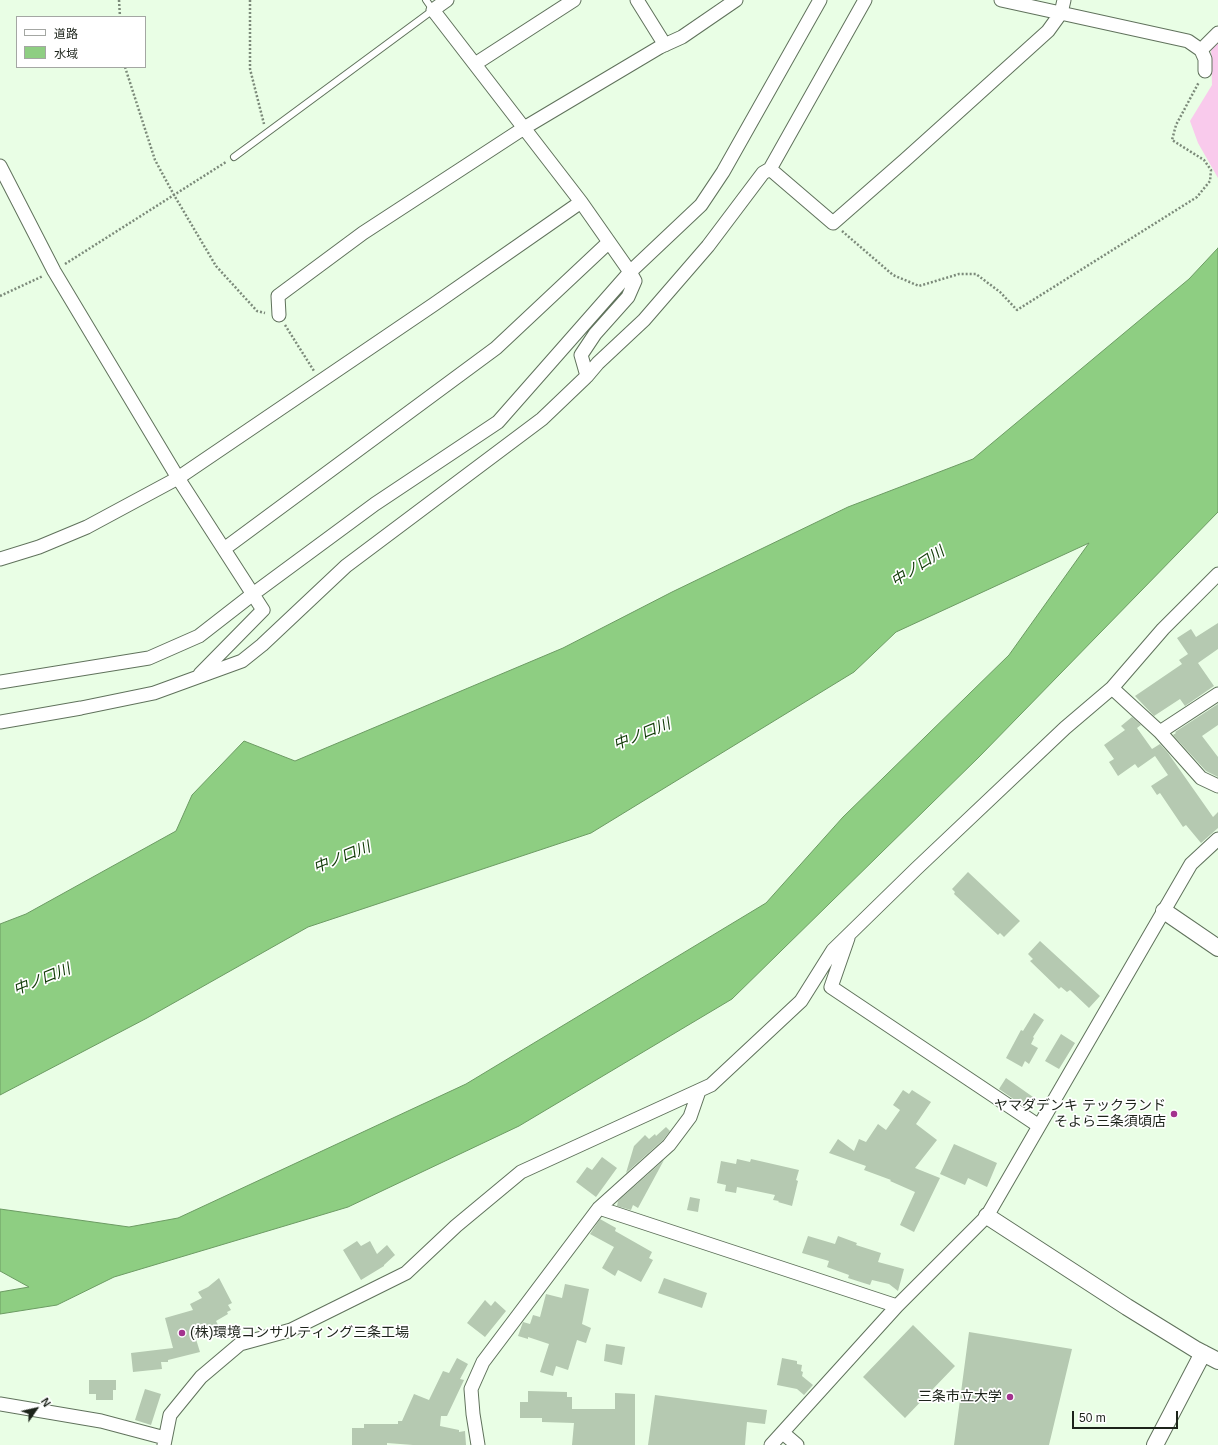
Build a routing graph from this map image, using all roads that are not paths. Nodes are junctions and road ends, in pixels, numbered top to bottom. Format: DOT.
graph roads {
  1 [pos="447,0"];
  2 [pos="574,0"];
  3 [pos="637,0"];
  4 [pos="736,0"];
  5 [pos="820,0"];
  6 [pos="865,0"];
  7 [pos="1001,0"];
  8 [pos="430,5"];
  9 [pos="1062,6"];
  10 [pos="1218,33"];
  11 [pos="665,45"];
  12 [pos="1201,50"];
  13 [pos="475,64"];
  14 [pos="1205,71"];
  15 [pos="524,128"];
  16 [pos="234,157"];
  17 [pos="0,166"];
  18 [pos="770,169"];
  19 [pos="581,202"];
  20 [pos="609,242"];
  21 [pos="630,272"];
  22 [pos="279,315"];
  23 [pos="587,376"];
  24 [pos="178,478"];
  25 [pos="224,549"];
  26 [pos="0,559"];
  27 [pos="1218,574"];
  28 [pos="253,594"];
  29 [pos="198,676"];
  30 [pos="0,682"];
  31 [pos="1112,688"];
  32 [pos="1218,694"];
  33 [pos="0,722"];
  34 [pos="1160,732"];
  35 [pos="1218,786"];
  36 [pos="1218,839"];
  37 [pos="1164,910"];
  38 [pos="850,934"];
  39 [pos="1218,948"];
  40 [pos="699,1091"];
  41 [pos="1039,1126"];
  42 [pos="599,1208"];
  43 [pos="987,1216"];
  44 [pos="897,1306"];
  45 [pos="1203,1353"];
  46 [pos="1218,1361"];
  47 [pos="0,1404"];
  48 [pos="783,1432"];
  49 [pos="164,1441"];
  50 [pos="478,1445"];
  51 [pos="771,1445"];
  52 [pos="797,1445"];
  53 [pos="1155,1445"];
  1 -- 8 [label="street"];
  2 -- 13 [label="street"];
  3 -- 11 [label="street"];
  4 -- 11 [label="street"];
  5 -- 21 [label="street"];
  6 -- 18 [label="street"];
  7 -- 9 [label="street"];
  8 -- 13 [label="street"];
  8 -- 16 [label="lane"];
  9 -- 12 [label="street"];
  9 -- 18 [label="street"];
  10 -- 12 [label="street"];
  11 -- 15 [label="street"];
  12 -- 14 [label="street"];
  13 -- 15 [label="street"];
  15 -- 19 [label="street"];
  15 -- 22 [label="street"];
  17 -- 24 [label="street"];
  18 -- 23 [label="street"];
  19 -- 20 [label="street"];
  19 -- 24 [label="street"];
  20 -- 21 [label="street"];
  20 -- 25 [label="street"];
  21 -- 23 [label="street"];
  21 -- 28 [label="street"];
  23 -- 29 [label="street"];
  24 -- 25 [label="street"];
  24 -- 26 [label="street"];
  25 -- 28 [label="street"];
  27 -- 31 [label="street"];
  28 -- 29 [label="street"];
  28 -- 30 [label="street"];
  29 -- 33 [label="street"];
  31 -- 34 [label="street"];
  31 -- 38 [label="street"];
  32 -- 34 [label="street"];
  34 -- 35 [label="street"];
  36 -- 37 [label="street"];
  37 -- 39 [label="street"];
  37 -- 41 [label="street"];
  38 -- 40 [label="street"];
  38 -- 41 [label="street"];
  40 -- 42 [label="street"];
  40 -- 49 [label="street"];
  41 -- 43 [label="street"];
  42 -- 44 [label="street"];
  42 -- 50 [label="street"];
  43 -- 44 [label="street"];
  43 -- 45 [label="street"];
  44 -- 48 [label="street"];
  45 -- 46 [label="street"];
  45 -- 53 [label="street"];
  47 -- 49 [label="street"];
  48 -- 51 [label="street"];
  48 -- 52 [label="street"];
}
